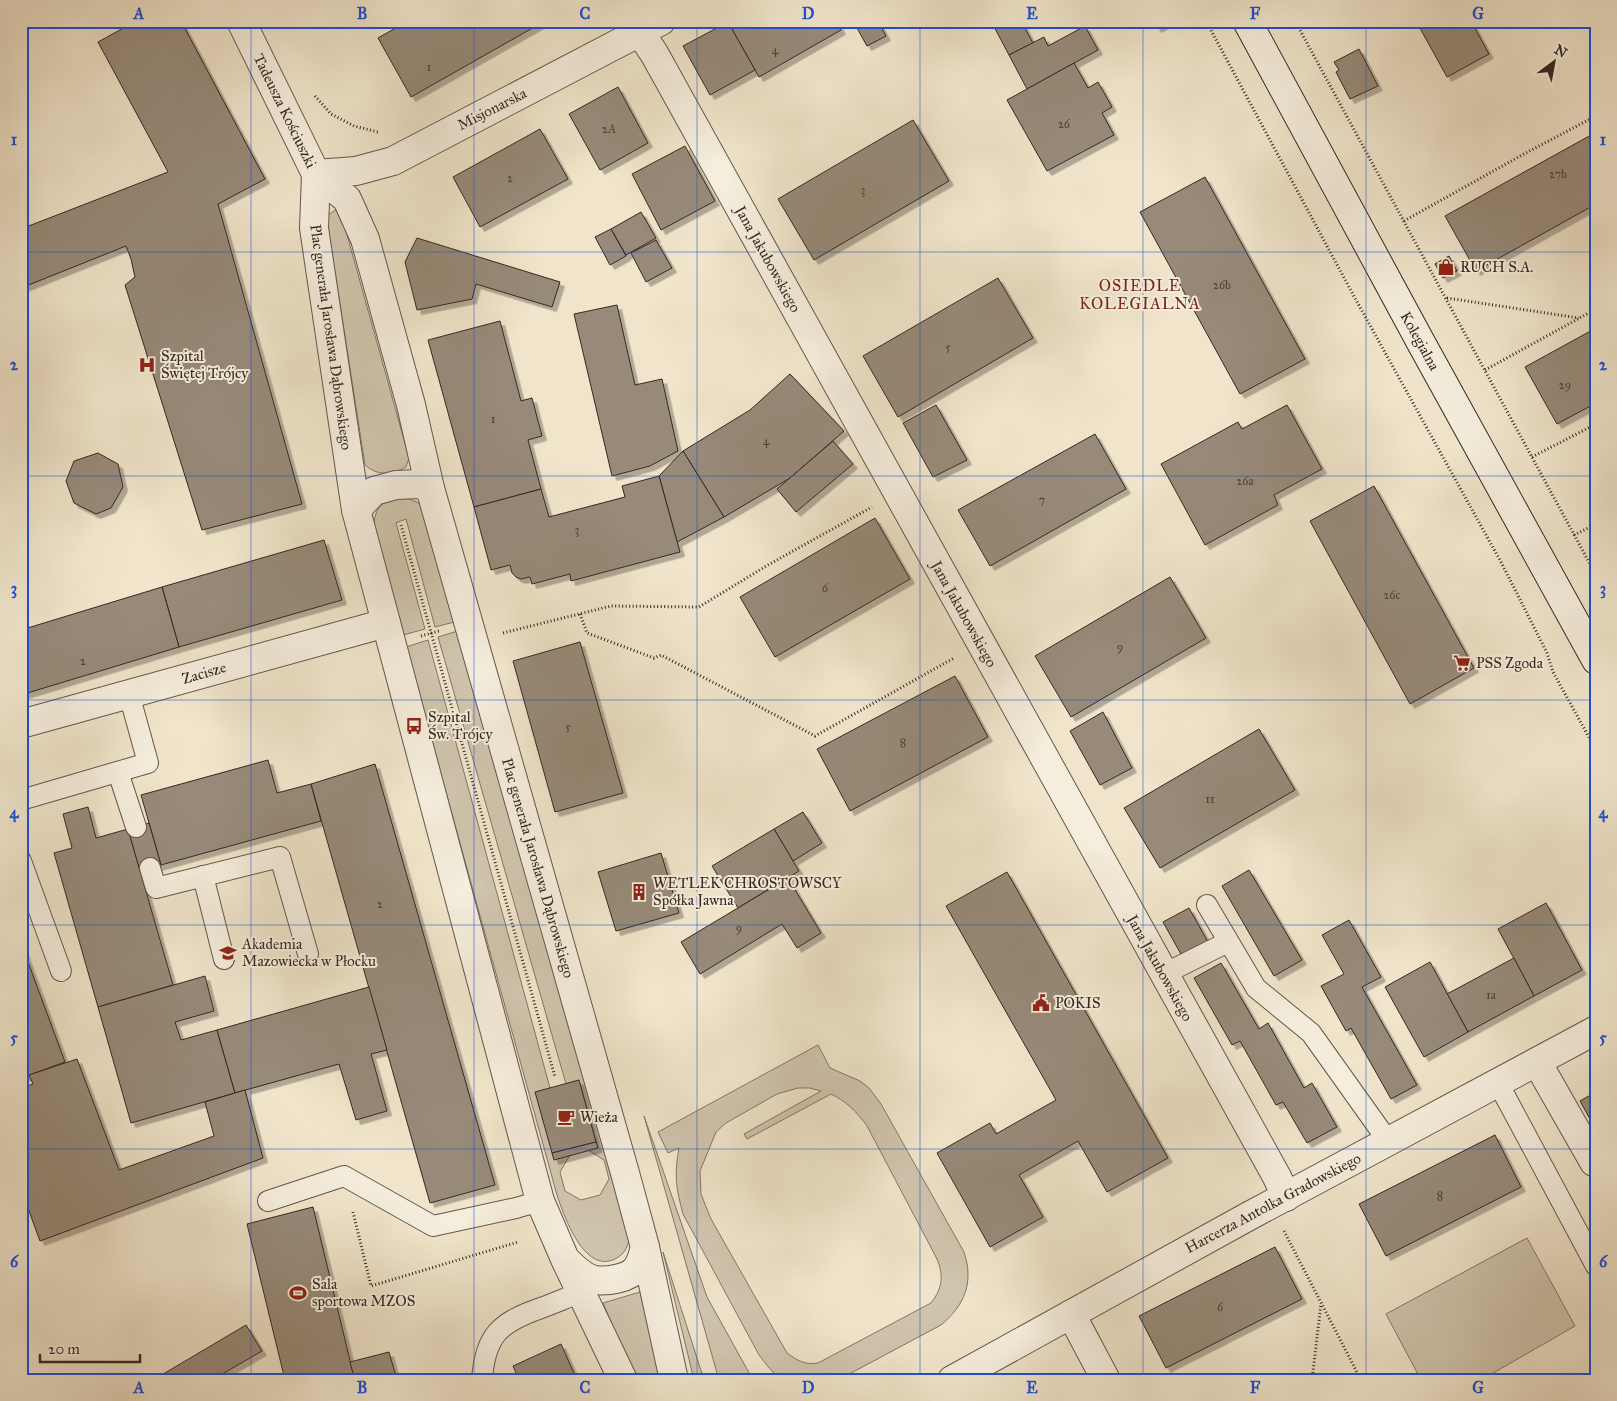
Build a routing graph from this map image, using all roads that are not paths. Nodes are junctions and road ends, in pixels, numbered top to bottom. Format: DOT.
graph roads {
  1 [pos="241,21"];
  2 [pos="1247,21"];
  3 [pos="651,27"];
  4 [pos="316,174"];
  5 [pos="430,488"];
  6 [pos="356,510"];
  7 [pos="389,634"];
  8 [pos="1596,660"];
  9 [pos="129,694"];
  10 [pos="21,724"];
  11 [pos="118,772"];
  12 [pos="21,800"];
  13 [pos="136,826"];
  14 [pos="21,861"];
  15 [pos="150,868"];
  16 [pos="203,876"];
  17 [pos="1207,905"];
  18 [pos="1228,942"];
  19 [pos="308,954"];
  20 [pos="224,958"];
  21 [pos="61,970"];
  22 [pos="1164,974"];
  23 [pos="1596,1030"];
  24 [pos="1537,1062"];
  25 [pos="1498,1083"];
  26 [pos="1388,1141"];
  27 [pos="1594,1162"];
  28 [pos="1286,1197"];
  29 [pos="268,1201"];
  30 [pos="540,1201"];
  31 [pos="645,1247"];
  32 [pos="565,1260"];
  33 [pos="1596,1266"];
  34 [pos="582,1292"];
  35 [pos="1071,1314"];
  36 [pos="482,1380"];
  37 [pos="623,1380"];
  38 [pos="674,1380"];
  39 [pos="952,1380"];
  40 [pos="1106,1380"];
  1 -- 4 [label="street, Tadeusza Kościuszki"];
  2 -- 8 [label="street, Kolegialna"];
  3 -- 4 [label="street, Misjonarska"];
  3 -- 22 [label="street, Jana Jakubowskiego"];
  4 -- 5 [label="street, Plac generała Jarosława Dąbrowskiego"];
  4 -- 6 [label="street, Plac generała Jarosława Dąbrowskiego"];
  5 -- 6 [label="street"];
  5 -- 31 [label="street, Plac generała Jarosława Dąbrowskiego"];
  6 -- 7 [label="street, Plac generała Jarosława Dąbrowskiego"];
  7 -- 9 [label="street, Zacisze"];
  7 -- 30 [label="street, Plac generała Jarosława Dąbrowskiego"];
  9 -- 10 [label="street, Zacisze"];
  9 -- 11 [label="lane"];
  11 -- 12 [label="lane"];
  11 -- 13 [label="lane"];
  14 -- 21 [label="lane"];
  15 -- 16 [label="lane"];
  16 -- 19 [label="lane"];
  16 -- 20 [label="lane"];
  17 -- 18 [label="lane"];
  18 -- 22 [label="lane"];
  18 -- 26 [label="lane"];
  22 -- 28 [label="street, Jana Jakubowskiego"];
  23 -- 24 [label="street, Harcerza Antolka Gradowskiego"];
  24 -- 25 [label="street, Harcerza Antolka Gradowskiego"];
  24 -- 27 [label="street"];
  25 -- 26 [label="street, Harcerza Antolka Gradowskiego"];
  25 -- 33 [label="lane"];
  26 -- 28 [label="street, Harcerza Antolka Gradowskiego"];
  28 -- 35 [label="street, Harcerza Antolka Gradowskiego"];
  29 -- 30 [label="lane"];
  30 -- 32 [label="street, Plac generała Jarosława Dąbrowskiego"];
  31 -- 32 [label="street, Plac generała Jarosława Dąbrowskiego"];
  31 -- 38 [label="street, Plac generała Jarosława Dąbrowskiego"];
  32 -- 34 [label="street, Plac generała Jarosława Dąbrowskiego"];
  34 -- 36 [label="lane"];
  34 -- 37 [label="street, Plac generała Jarosława Dąbrowskiego"];
  35 -- 39 [label="street, Harcerza Antolka Gradowskiego"];
  35 -- 40 [label="street"];
}
